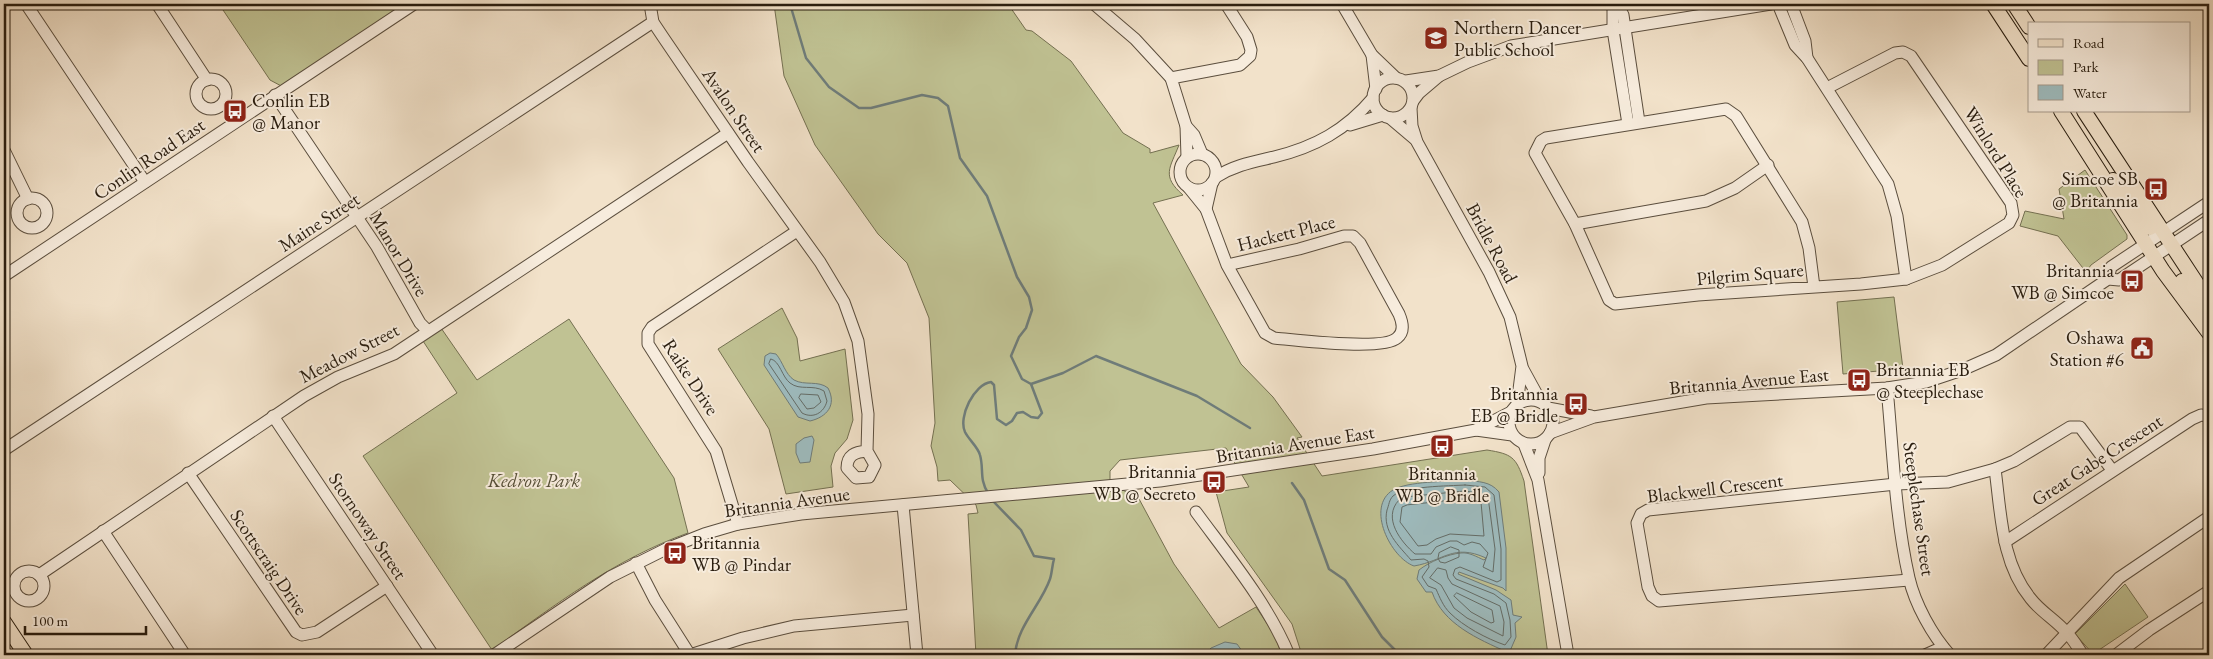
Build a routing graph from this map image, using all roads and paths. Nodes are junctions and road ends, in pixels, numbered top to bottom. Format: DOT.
graph roads {
  1 [pos="26,4"];
  2 [pos="157,4"];
  3 [pos="414,4"];
  4 [pos="650,4"];
  5 [pos="1094,4"];
  6 [pos="1226,4"];
  7 [pos="1342,4"];
  8 [pos="1615,4"];
  9 [pos="1771,4"];
  10 [pos="1778,4"];
  11 [pos="1791,4"];
  12 [pos="1992,4"];
  13 [pos="2014,4"];
  14 [pos="654,22"];
  15 [pos="2028,25"];
  16 [pos="1619,29"];
  17 [pos="1372,55"];
  18 [pos="1807,58"];
  19 [pos="2028,58"];
  20 [pos="1439,76"];
  21 [pos="1171,78"];
  22 [pos="207,80"];
  23 [pos="1401,80"];
  24 [pos="1828,88"];
  25 [pos="1374,94"];
  26 [pos="276,95"];
  27 [pos="1412,105"];
  28 [pos="2062,112"];
  29 [pos="2085,112"];
  30 [pos="1386,117"];
  31 [pos="1634,123"];
  32 [pos="1186,126"];
  33 [pos="1346,126"];
  34 [pos="728,133"];
  35 [pos="1417,142"];
  36 [pos="4,150"];
  37 [pos="2084,151"];
  38 [pos="1206,156"];
  39 [pos="1187,157"];
  40 [pos="1238,165"];
  41 [pos="1768,165"];
  42 [pos="1214,180"];
  43 [pos="145,182"];
  44 [pos="1189,188"];
  45 [pos="28,199"];
  46 [pos="2209,202"];
  47 [pos="1206,209"];
  48 [pos="357,217"];
  49 [pos="2209,220"];
  50 [pos="1575,224"];
  51 [pos="797,231"];
  52 [pos="2160,234"];
  53 [pos="2145,243"];
  54 [pos="2157,254"];
  55 [pos="1227,265"];
  56 [pos="4,276"];
  57 [pos="1906,278"];
  58 [pos="2108,279"];
  59 [pos="1814,287"];
  60 [pos="2209,302"];
  61 [pos="2209,316"];
  62 [pos="427,330"];
  63 [pos="2209,333"];
  64 [pos="1522,366"];
  65 [pos="1887,388"];
  66 [pos="1545,405"];
  67 [pos="1514,408"];
  68 [pos="273,416"];
  69 [pos="1594,416"];
  70 [pos="2209,416"];
  71 [pos="1476,430"];
  72 [pos="1512,435"];
  73 [pos="1548,436"];
  74 [pos="1524,444"];
  75 [pos="4,450"];
  76 [pos="867,451"];
  77 [pos="1995,469"];
  78 [pos="2112,470"];
  79 [pos="188,473"];
  80 [pos="1538,480"];
  81 [pos="1896,484"];
  82 [pos="1119,486"];
  83 [pos="903,505"];
  84 [pos="1196,512"];
  85 [pos="2209,517"];
  86 [pos="738,524"];
  87 [pos="103,531"];
  88 [pos="2005,542"];
  89 [pos="636,563"];
  90 [pos="39,575"];
  91 [pos="1909,580"];
  92 [pos="387,586"];
  93 [pos="2209,591"];
  94 [pos="913,615"];
  95 [pos="4,622"];
  96 [pos="2067,632"];
  97 [pos="1946,651"];
  98 [pos="26,655"];
  99 [pos="185,655"];
  100 [pos="433,655"];
  101 [pos="494,655"];
  102 [pos="690,655"];
  103 [pos="917,655"];
  104 [pos="1289,655"];
  105 [pos="1568,655"];
  106 [pos="1925,655"];
  107 [pos="2046,655"];
  108 [pos="2083,655"];
  109 [pos="2116,655"];
  1 -- 43 [label="street"];
  2 -- 22 [label="street"];
  3 -- 26 [label="street, Conlin Road East"];
  4 -- 14 [label="street, Avalon Street"];
  5 -- 21 [label="street"];
  6 -- 21 [label="street"];
  7 -- 17 [label="street"];
  8 -- 16 [label="street"];
  9 -- 16 [label="street"];
  10 -- 18 [label="street"];
  11 -- 18 [label="street"];
  12 -- 19 [label="main road"];
  13 -- 15 [label="main road"];
  14 -- 34 [label="street, Avalon Street"];
  14 -- 48 [label="street, Maine Street"];
  16 -- 20 [label="street"];
  16 -- 31 [label="street"];
  17 -- 23 [label="street"];
  17 -- 25 [label="street"];
  18 -- 24 [label="street"];
  20 -- 23 [label="street"];
  20 -- 27 [label="street"];
  21 -- 32 [label="street"];
  23 -- 25 [label="street"];
  23 -- 27 [label="street"];
  24 -- 57 [label="street"];
  24 -- 57 [label="street, Winlord Place"];
  25 -- 30 [label="street"];
  25 -- 33 [label="street"];
  26 -- 43 [label="street, Conlin Road East"];
  26 -- 48 [label="street, Manor Drive"];
  27 -- 30 [label="street"];
  27 -- 35 [label="street, Bridle Road"];
  28 -- 37 [label="main road"];
  29 -- 52 [label="main road"];
  30 -- 33 [label="street"];
  30 -- 35 [label="street, Bridle Road"];
  31 -- 41 [label="street, Pilgrim Square"];
  31 -- 50 [label="street, Pilgrim Square"];
  32 -- 38 [label="street"];
  32 -- 39 [label="street"];
  33 -- 40 [label="street"];
  34 -- 51 [label="street, Avalon Street"];
  34 -- 62 [label="street, Meadow Street"];
  35 -- 64 [label="street, Bridle Road"];
  36 -- 45 [label="street"];
  37 -- 52 [label="main road"];
  37 -- 53 [label="main road"];
  38 -- 39 [label="street"];
  38 -- 40 [label="street"];
  38 -- 42 [label="street"];
  39 -- 44 [label="street"];
  40 -- 42 [label="street"];
  41 -- 50 [label="street"];
  41 -- 59 [label="street, Pilgrim Square"];
  42 -- 44 [label="street"];
  42 -- 47 [label="street"];
  43 -- 56 [label="street, Conlin Road East"];
  44 -- 47 [label="street, Hackett Place"];
  46 -- 52 [label="street"];
  47 -- 55 [label="street, Hackett Place"];
  48 -- 62 [label="street, Manor Drive"];
  48 -- 75 [label="street, Maine Street"];
  49 -- 54 [label="street, Britannia Avenue East"];
  50 -- 59 [label="street, Pilgrim Square"];
  51 -- 76 [label="street, Avalon Street"];
  51 -- 86 [label="street, Raike Drive"];
  52 -- 53 [label="street"];
  52 -- 54 [label="main road"];
  53 -- 54 [label="main road"];
  53 -- 58 [label="street"];
  54 -- 58 [label="street, Britannia Avenue East"];
  54 -- 60 [label="main road"];
  54 -- 61 [label="main road"];
  54 -- 63 [label="main road"];
  55 -- 55 [label="street, Hackett Place"];
  57 -- 59 [label="street, Winlord Place"];
  58 -- 65 [label="street, Britannia Avenue East"];
  62 -- 68 [label="street, Meadow Street"];
  64 -- 66 [label="street, Bridle Road"];
  64 -- 67 [label="street, Bridle Road"];
  65 -- 69 [label="street, Britannia Avenue East"];
  65 -- 81 [label="street, Steeplechase Street"];
  66 -- 67 [label="street"];
  66 -- 69 [label="street, Britannia Avenue East"];
  66 -- 73 [label="street"];
  67 -- 71 [label="street, Britannia Avenue East"];
  67 -- 72 [label="street"];
  68 -- 79 [label="street, Meadow Street"];
  68 -- 92 [label="street, Stornoway Street"];
  69 -- 73 [label="street, Britannia Avenue East"];
  70 -- 78 [label="street, Great Gabe Crescent"];
  71 -- 72 [label="street, Britannia Avenue East"];
  71 -- 82 [label="street, Britannia Avenue East"];
  72 -- 74 [label="street"];
  73 -- 74 [label="street"];
  73 -- 80 [label="street"];
  74 -- 80 [label="street"];
  77 -- 78 [label="street"];
  77 -- 81 [label="street"];
  77 -- 88 [label="street"];
  78 -- 88 [label="street, Great Gabe Crescent"];
  79 -- 87 [label="street, Meadow Street"];
  79 -- 92 [label="street, Scottscraig Drive"];
  80 -- 105 [label="street"];
  81 -- 91 [label="street, Steeplechase Street"];
  81 -- 91 [label="street, Blackwell Crescent"];
  82 -- 83 [label="street, Britannia Avenue"];
  83 -- 86 [label="street, Britannia Avenue"];
  83 -- 94 [label="street"];
  84 -- 104 [label="street"];
  85 -- 96 [label="street"];
  86 -- 89 [label="street, Britannia Avenue"];
  87 -- 90 [label="street, Meadow Street"];
  87 -- 99 [label="street"];
  88 -- 96 [label="street"];
  89 -- 101 [label="street, Britannia Avenue"];
  89 -- 102 [label="street"];
  91 -- 97 [label="street, Steeplechase Street"];
  92 -- 100 [label="street, Stornoway Street"];
  93 -- 109 [label="street"];
  94 -- 102 [label="street"];
  94 -- 103 [label="street"];
  95 -- 98 [label="main road"];
  96 -- 107 [label="street"];
  96 -- 108 [label="street"];
  97 -- 106 [label="street"];
}
